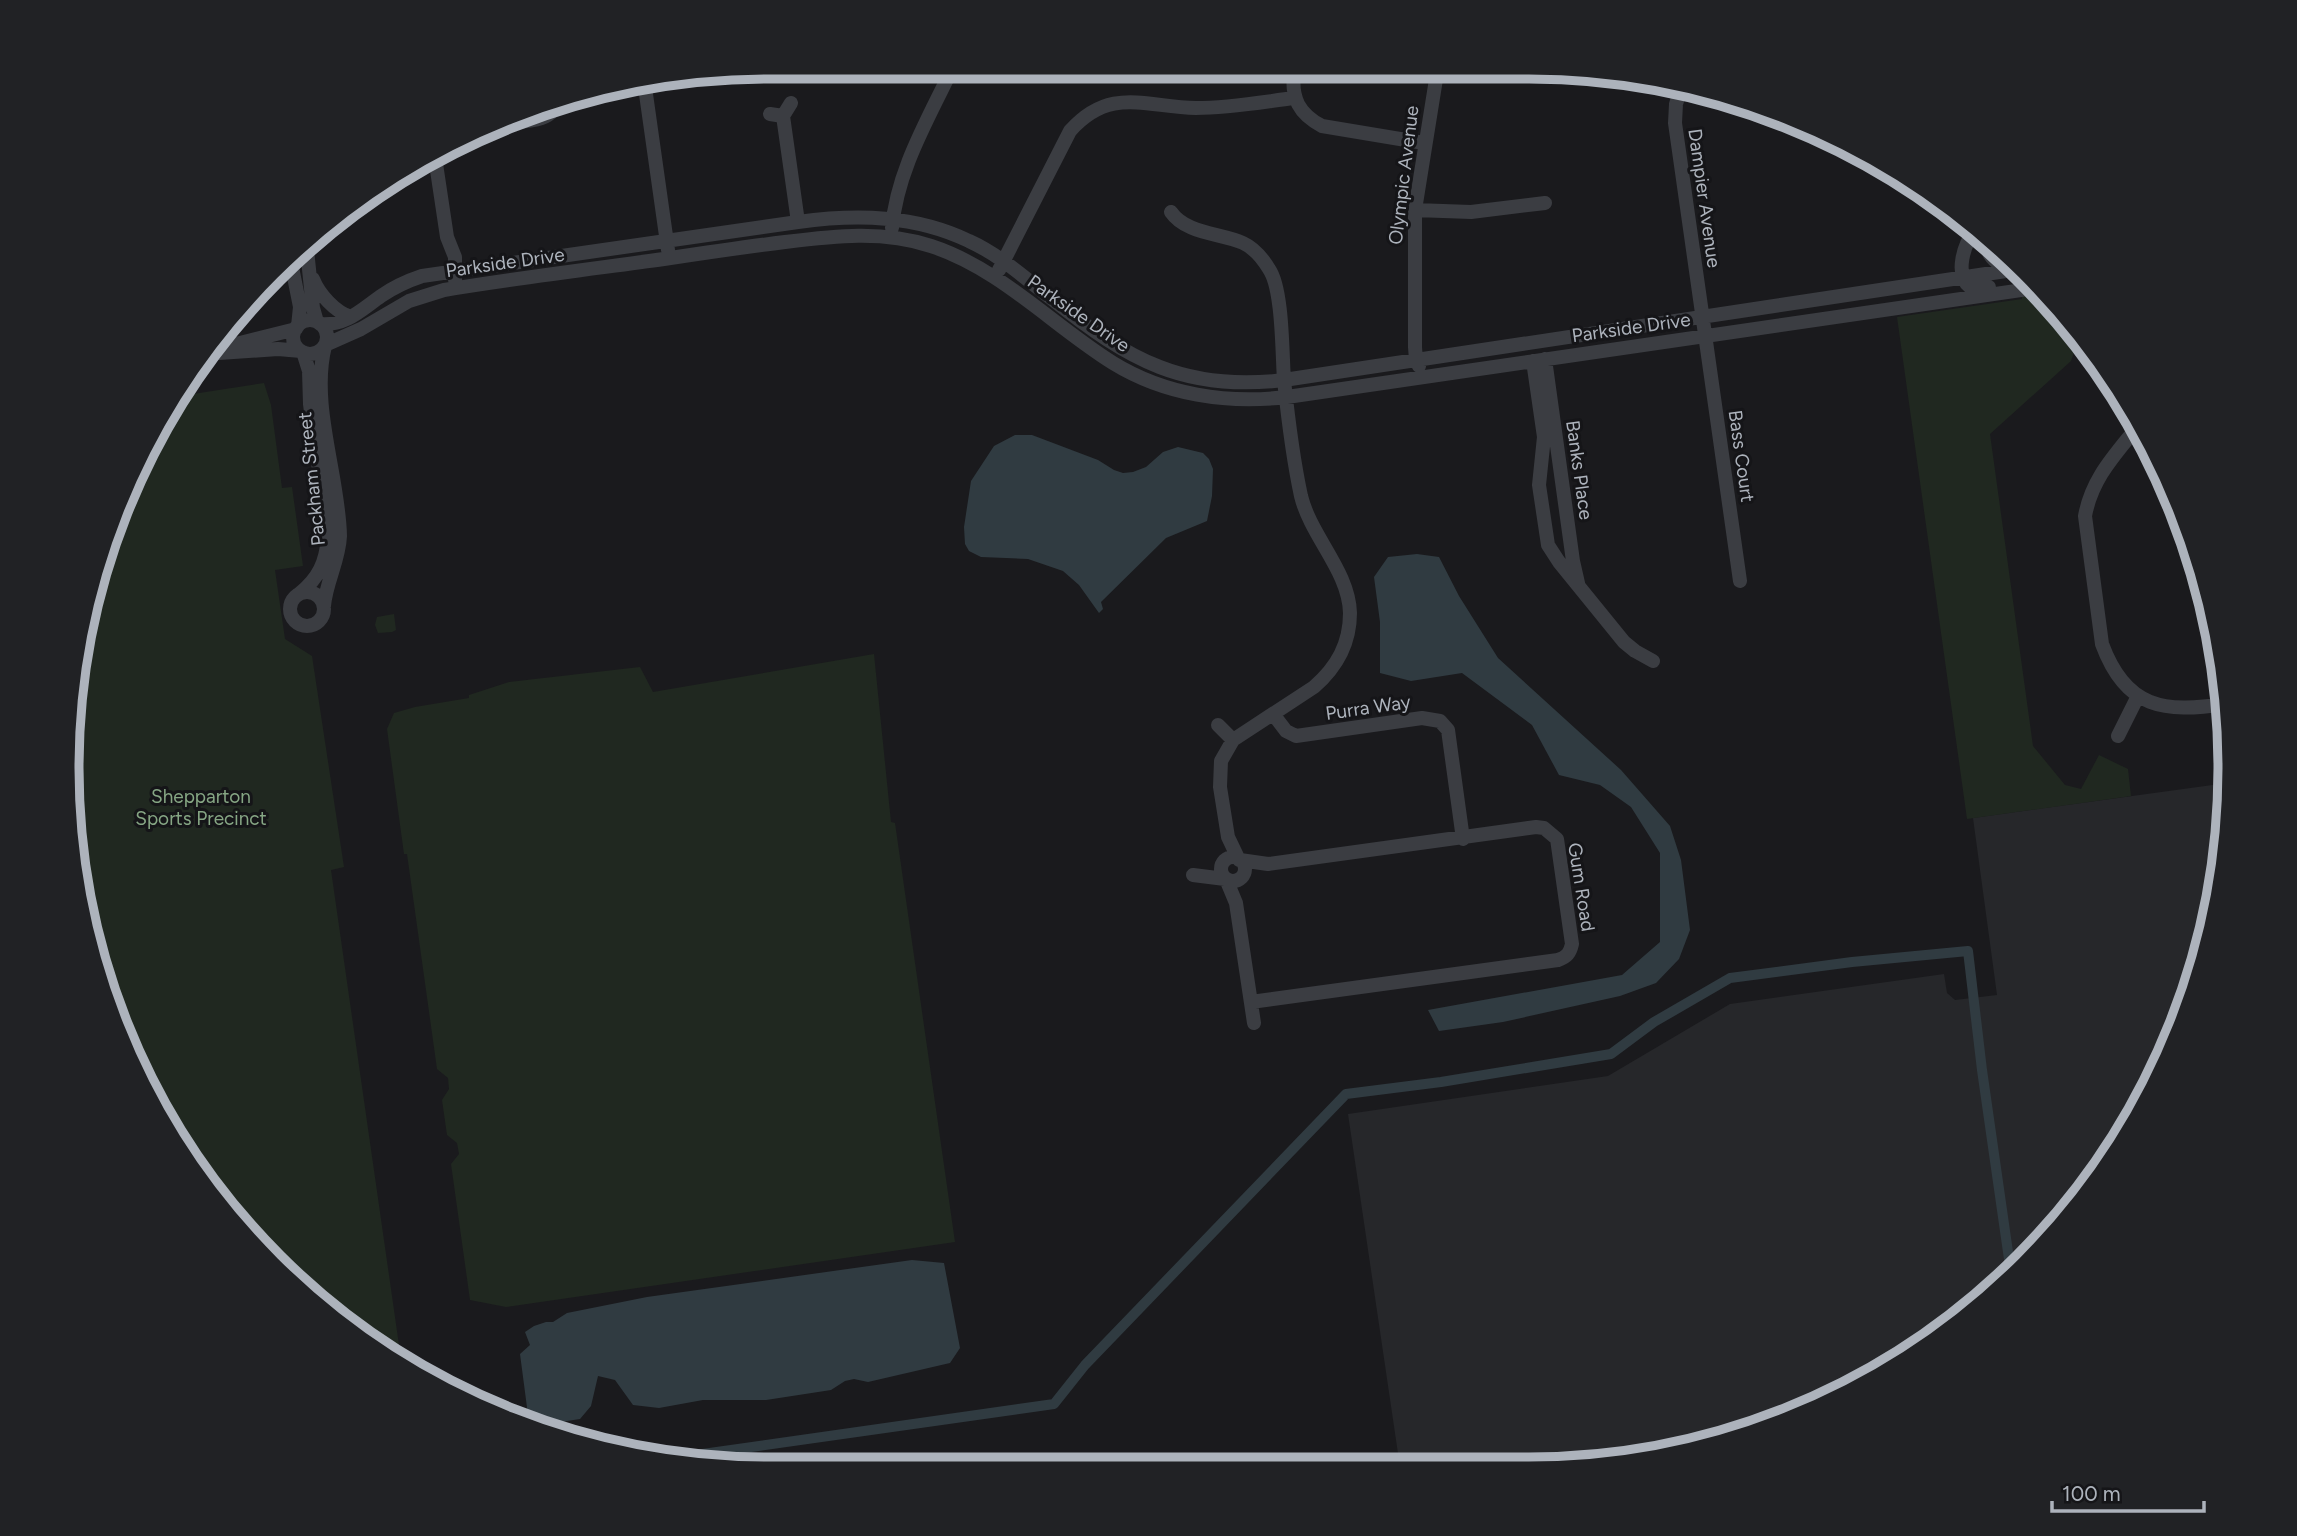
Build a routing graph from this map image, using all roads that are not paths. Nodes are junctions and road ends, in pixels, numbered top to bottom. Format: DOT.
graph roads {
  1 [pos="947,79"];
  2 [pos="1294,79"];
  3 [pos="1436,79"];
  4 [pos="645,90"];
  5 [pos="1679,96"];
  6 [pos="1294,98"];
  7 [pos="781,111"];
  8 [pos="1424,143"];
  9 [pos="436,164"];
  10 [pos="1545,203"];
  11 [pos="1415,210"];
  12 [pos="1171,212"];
  13 [pos="892,219"];
  14 [pos="798,222"];
  15 [pos="729,232"];
  16 [pos="891,237"];
  17 [pos="1970,239"];
  18 [pos="667,241"];
  19 [pos="1976,244"];
  20 [pos="731,249"];
  21 [pos="308,256"];
  22 [pos="669,258"];
  23 [pos="1004,262"];
  24 [pos="293,270"];
  25 [pos="310,271"];
  26 [pos="451,272"];
  27 [pos="2007,272"];
  28 [pos="995,278"];
  29 [pos="1968,280"];
  30 [pos="2018,283"];
  31 [pos="453,289"];
  32 [pos="2024,290"];
  33 [pos="1950,301"];
  34 [pos="351,317"];
  35 [pos="1702,318"];
  36 [pos="319,323"];
  37 [pos="297,328"];
  38 [pos="1705,336"];
  39 [pos="1536,342"];
  40 [pos="325,345"];
  41 [pos="239,348"];
  42 [pos="219,350"];
  43 [pos="302,352"];
  44 [pos="1421,360"];
  45 [pos="1539,360"];
  46 [pos="1424,377"];
  47 [pos="1284,380"];
  48 [pos="1287,397"];
  49 [pos="1549,428"];
  50 [pos="2132,434"];
  51 [pos="1558,458"];
  52 [pos="1543,460"];
  53 [pos="1740,581"];
  54 [pos="1580,586"];
  55 [pos="299,594"];
  56 [pos="324,606"];
  57 [pos="1653,661"];
  58 [pos="2138,696"];
  59 [pos="2215,706"];
  60 [pos="1273,714"];
  61 [pos="1218,725"];
  62 [pos="2118,736"];
  63 [pos="1233,740"];
  64 [pos="1228,837"];
  65 [pos="1463,839"];
  66 [pos="1240,860"];
  67 [pos="1223,863"];
  68 [pos="1268,864"];
  69 [pos="1242,877"];
  70 [pos="1226,879"];
  71 [pos="1236,903"];
  72 [pos="1251,1002"];
  73 [pos="1254,1023"];
  1 -- 13 [label="street"];
  2 -- 6 [label="street"];
  3 -- 8 [label="street, Olympic Avenue"];
  4 -- 18 [label="street"];
  5 -- 35 [label="street, Dampier Avenue"];
  6 -- 8 [label="street"];
  6 -- 23 [label="street"];
  7 -- 14 [label="street"];
  8 -- 11 [label="street, Olympic Avenue"];
  9 -- 26 [label="street"];
  10 -- 11 [label="street"];
  11 -- 44 [label="street, Olympic Avenue"];
  12 -- 47 [label="street"];
  13 -- 14 [label="street, Parkside Drive"];
  13 -- 16 [label="street"];
  13 -- 23 [label="street, Parkside Drive"];
  14 -- 15 [label="street, Parkside Drive"];
  15 -- 18 [label="street, Parkside Drive"];
  15 -- 20 [label="street"];
  16 -- 20 [label="street, Parkside Drive"];
  16 -- 28 [label="street, Parkside Drive"];
  17 -- 29 [label="street"];
  18 -- 22 [label="street"];
  18 -- 26 [label="street, Parkside Drive"];
  19 -- 29 [label="street"];
  20 -- 22 [label="street, Parkside Drive"];
  21 -- 25 [label="street"];
  22 -- 31 [label="street, Parkside Drive"];
  23 -- 28 [label="street"];
  23 -- 47 [label="street, Parkside Drive"];
  24 -- 37 [label="street"];
  25 -- 34 [label="street"];
  25 -- 36 [label="street"];
  26 -- 31 [label="street"];
  26 -- 34 [label="street, Parkside Drive"];
  27 -- 29 [label="street, Parkside Drive"];
  28 -- 48 [label="street, Parkside Drive"];
  29 -- 30 [label="street"];
  29 -- 33 [label="street"];
  29 -- 35 [label="street, Parkside Drive"];
  31 -- 40 [label="street, Parkside Drive"];
  32 -- 33 [label="street, Parkside Drive"];
  33 -- 38 [label="street, Parkside Drive"];
  34 -- 36 [label="street, Parkside Drive"];
  35 -- 38 [label="street, Dampier Avenue"];
  35 -- 39 [label="street, Parkside Drive"];
  36 -- 37 [label="street"];
  36 -- 40 [label="street"];
  37 -- 41 [label="street"];
  37 -- 43 [label="street"];
  38 -- 45 [label="street, Parkside Drive"];
  38 -- 53 [label="street, Bass Court"];
  39 -- 44 [label="street, Parkside Drive"];
  39 -- 45 [label="street, Banks Place"];
  40 -- 43 [label="street"];
  40 -- 56 [label="street, Packham Street"];
  41 -- 42 [label="street"];
  41 -- 43 [label="street"];
  43 -- 55 [label="street, Packham Street"];
  44 -- 46 [label="street"];
  44 -- 47 [label="street, Parkside Drive"];
  45 -- 46 [label="street, Parkside Drive"];
  45 -- 49 [label="street, Banks Place"];
  46 -- 48 [label="street, Parkside Drive"];
  47 -- 48 [label="street"];
  48 -- 60 [label="street"];
  49 -- 51 [label="street, Banks Place"];
  49 -- 52 [label="street, Banks Place"];
  50 -- 58 [label="street"];
  51 -- 52 [label="street"];
  51 -- 54 [label="street, Banks Place"];
  52 -- 54 [label="street, Banks Place"];
  54 -- 57 [label="street, Banks Place"];
  55 -- 56 [label="street"];
  55 -- 56 [label="street"];
  58 -- 59 [label="street"];
  58 -- 62 [label="street"];
  60 -- 63 [label="street"];
  60 -- 65 [label="street, Purra Way"];
  61 -- 63 [label="street"];
  63 -- 64 [label="street"];
  64 -- 66 [label="street"];
  64 -- 67 [label="street"];
  65 -- 68 [label="street, Gum Road"];
  65 -- 72 [label="street, Gum Road"];
  66 -- 67 [label="street"];
  66 -- 68 [label="street, Gum Road"];
  66 -- 69 [label="street"];
  67 -- 70 [label="street"];
  67 -- 70 [label="street"];
  68 -- 69 [label="street, Gum Road"];
  69 -- 70 [label="street"];
  69 -- 71 [label="street"];
  70 -- 71 [label="street"];
  71 -- 72 [label="street"];
  72 -- 73 [label="street"];
}
